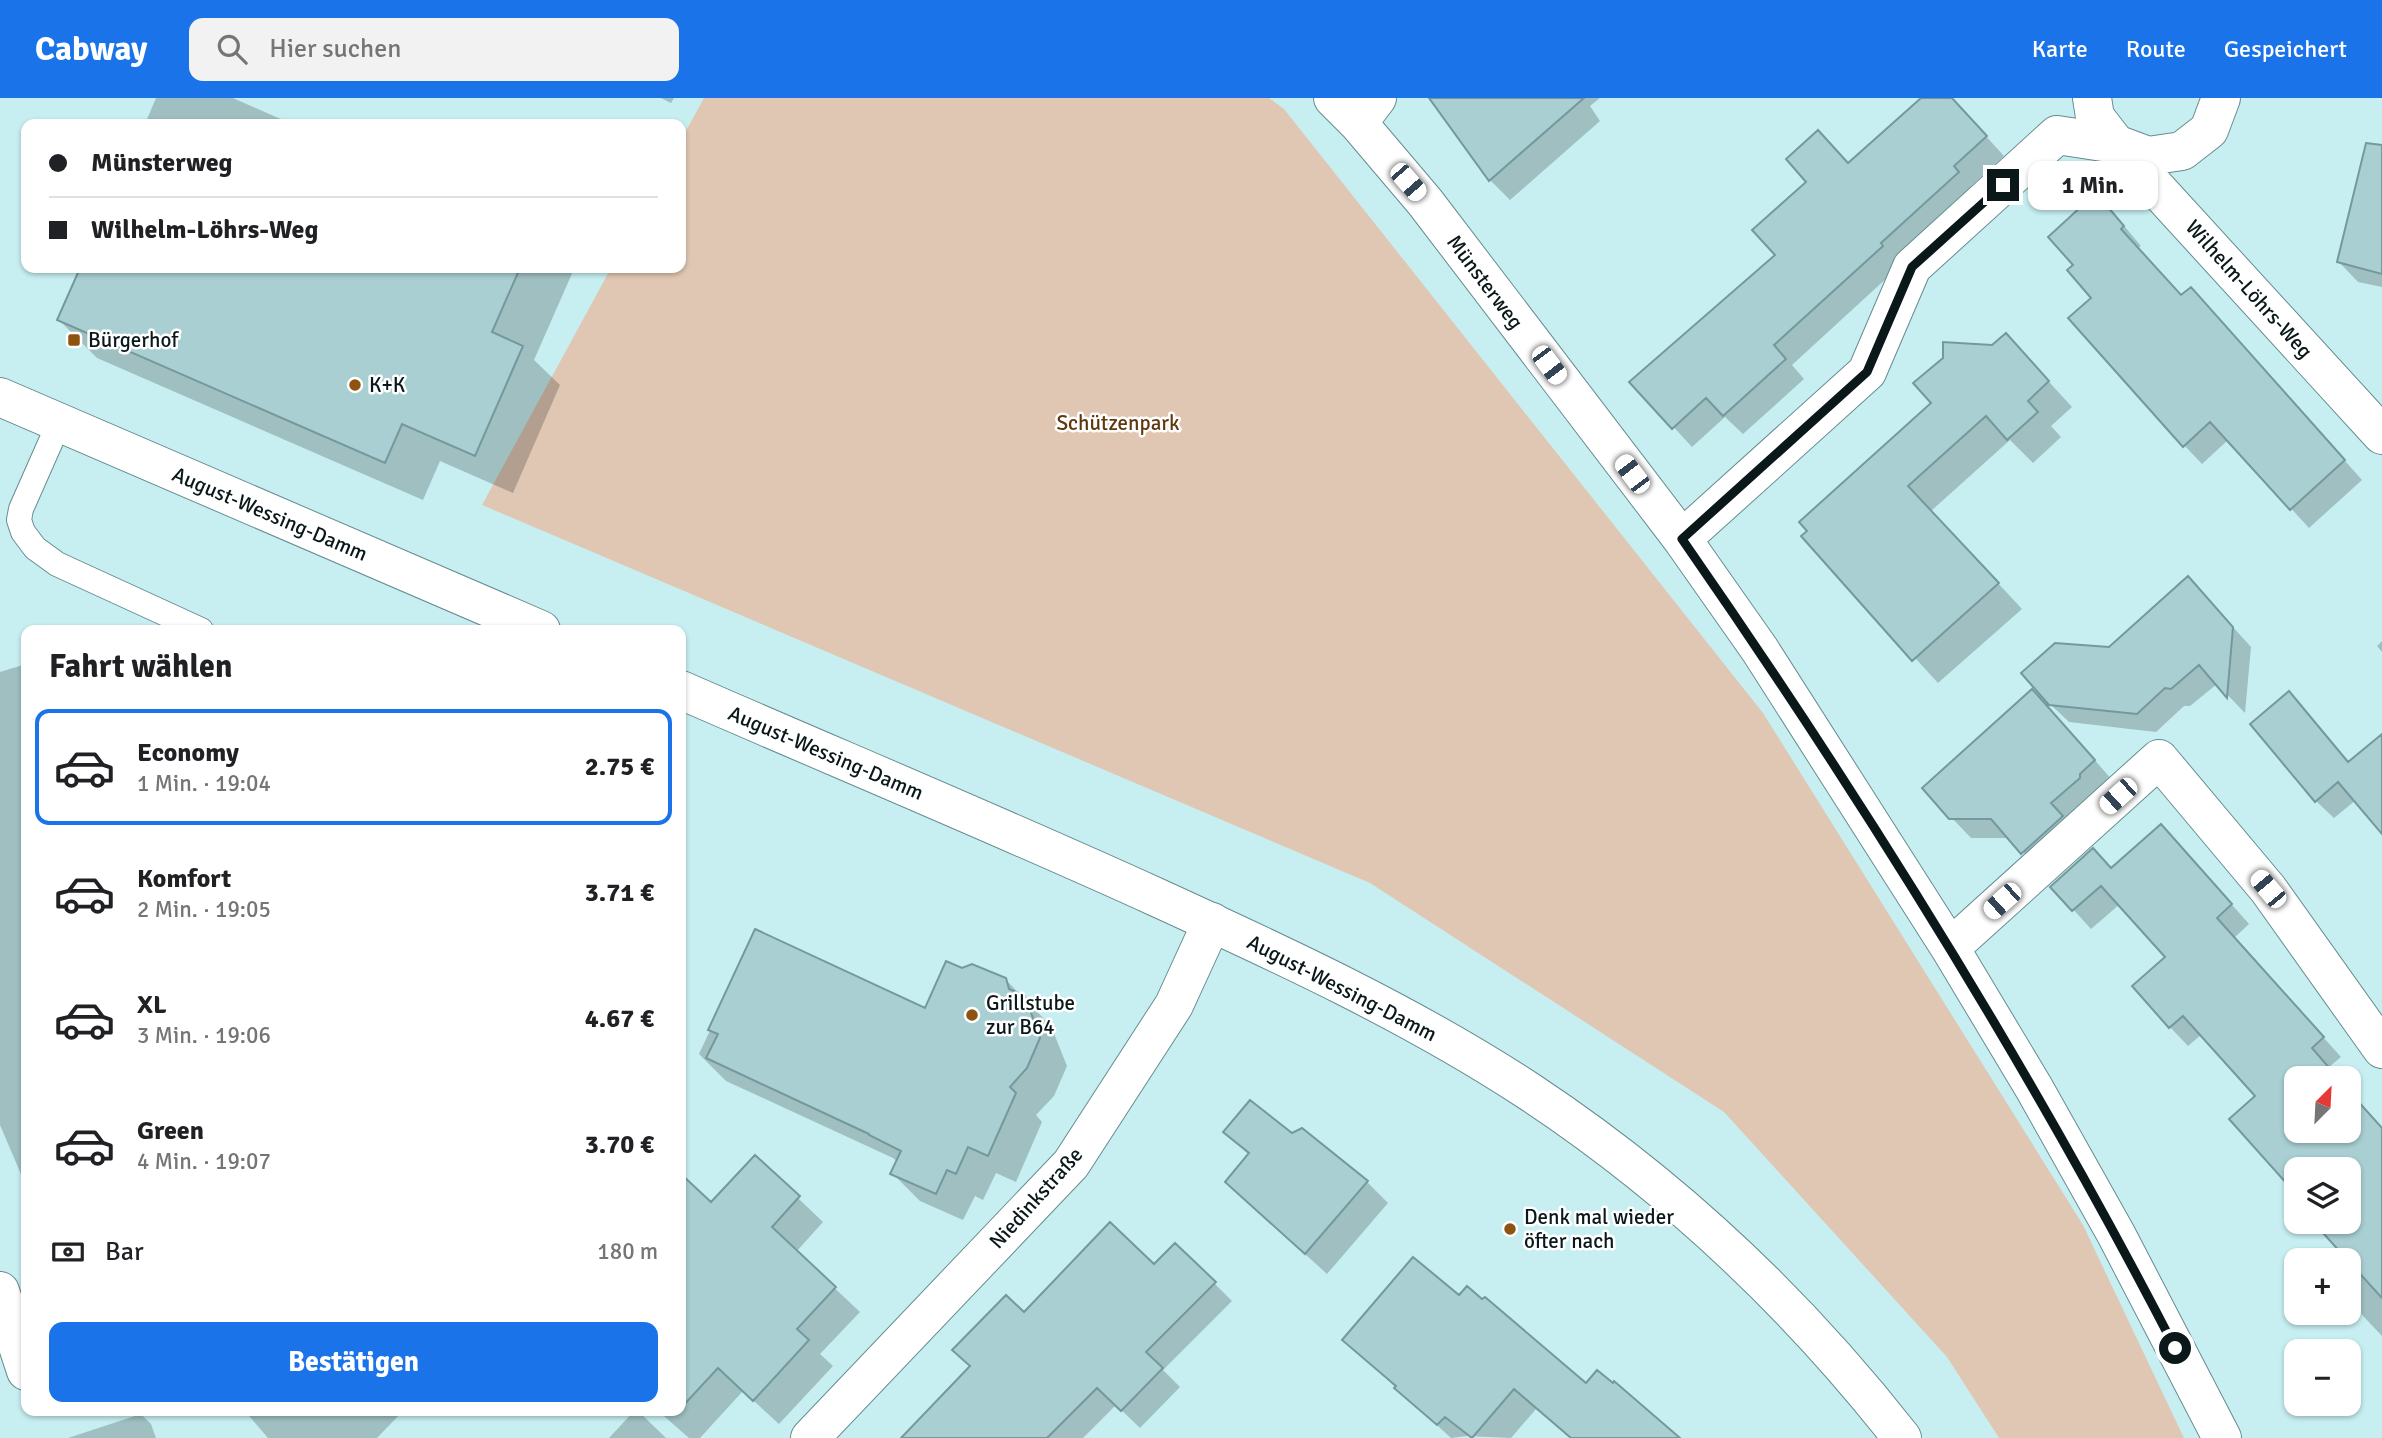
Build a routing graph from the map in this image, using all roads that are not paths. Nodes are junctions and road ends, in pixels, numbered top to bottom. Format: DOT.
graph roads {
  1 [pos="2092,98"];
  2 [pos="2221,98"];
  3 [pos="1356,106"];
  4 [pos="2116,144"];
  5 [pos="0,397"];
  6 [pos="59,423"];
  7 [pos="2382,435"];
  8 [pos="1682,539"];
  9 [pos="190,625"];
  10 [pos="529,625"];
  11 [pos="686,692"];
  12 [pos="1212,922"];
  13 [pos="1950,948"];
  14 [pos="2382,1049"];
  15 [pos="0,1291"];
  16 [pos="21,1356"];
  17 [pos="810,1438"];
  18 [pos="1902,1438"];
  19 [pos="2222,1438"];
  1 -- 4 [label="street, Wilhelm-Löhrs-Weg"];
  2 -- 4 [label="street"];
  3 -- 8 [label="street, Münsterweg"];
  4 -- 7 [label="street, Wilhelm-Löhrs-Weg"];
  4 -- 8 [label="street"];
  5 -- 6 [label="street, August-Wessing-Damm"];
  6 -- 9 [label="lane"];
  6 -- 10 [label="street, August-Wessing-Damm"];
  8 -- 13 [label="street, Münsterweg"];
  11 -- 12 [label="street, August-Wessing-Damm"];
  12 -- 17 [label="street, Niedinkstraße"];
  12 -- 18 [label="street, August-Wessing-Damm"];
  13 -- 14 [label="street"];
  13 -- 19 [label="street, Münsterweg"];
  15 -- 16 [label="street"];
}
